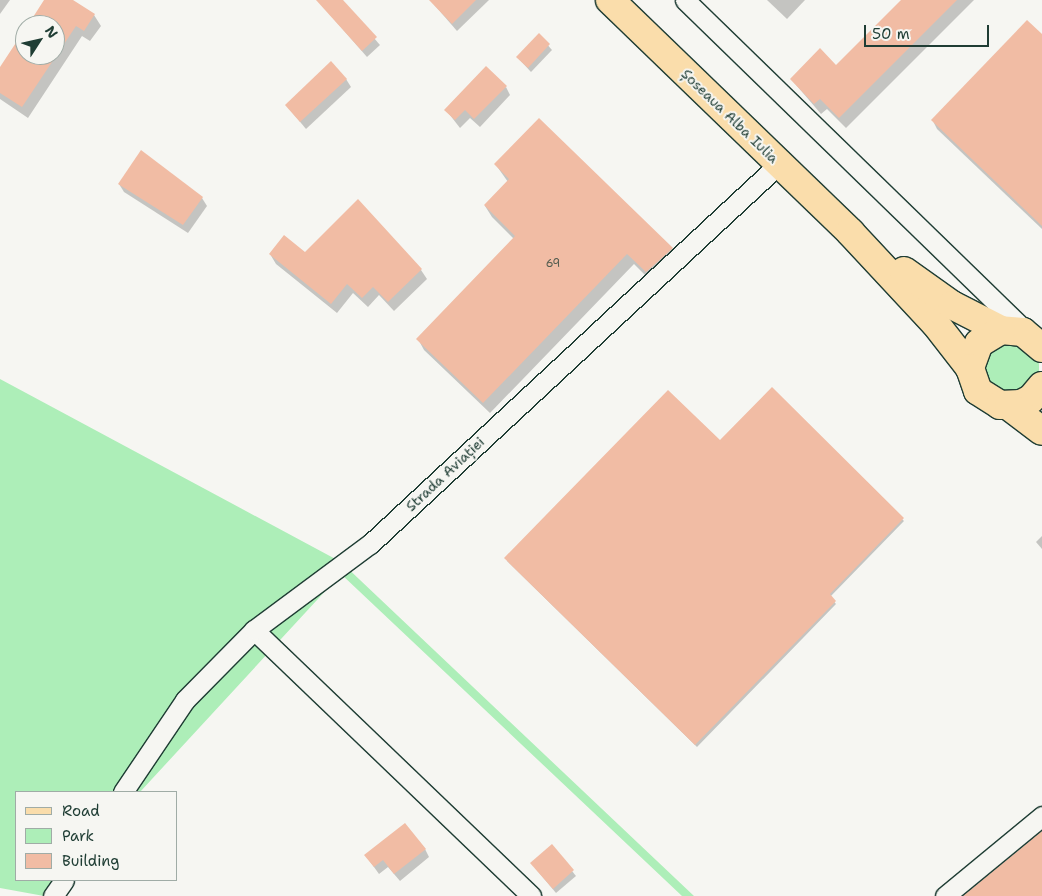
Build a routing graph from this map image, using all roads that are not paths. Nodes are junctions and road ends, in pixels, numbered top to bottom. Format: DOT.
graph roads {
  1 [pos="610,0"];
  2 [pos="685,0"];
  3 [pos="780,163"];
  4 [pos="850,232"];
  5 [pos="1002,321"];
  6 [pos="1038,340"];
  7 [pos="970,368"];
  8 [pos="1042,386"];
  9 [pos="1009,406"];
  10 [pos="1042,431"];
  11 [pos="254,630"];
  12 [pos="124,791"];
  13 [pos="1042,816"];
  14 [pos="63,881"];
  15 [pos="53,896"];
  16 [pos="531,896"];
  17 [pos="945,896"];
  1 -- 3 [label="main road, Șoseaua Alba Iulia"];
  2 -- 5 [label="street"];
  3 -- 4 [label="main road, Șoseaua Alba Iulia"];
  3 -- 11 [label="street, Strada Aviației"];
  4 -- 5 [label="main road, Șoseaua Alba Iulia"];
  4 -- 7 [label="main road, Șoseaua Alba Iulia"];
  5 -- 6 [label="main road, Șoseaua Alba Iulia"];
  5 -- 7 [label="main road"];
  7 -- 9 [label="main road, Șoseaua Alba Iulia"];
  8 -- 9 [label="main road"];
  9 -- 10 [label="main road"];
  11 -- 12 [label="street, Strada Aviației"];
  11 -- 16 [label="street"];
  13 -- 17 [label="street"];
  14 -- 15 [label="street"];
}
